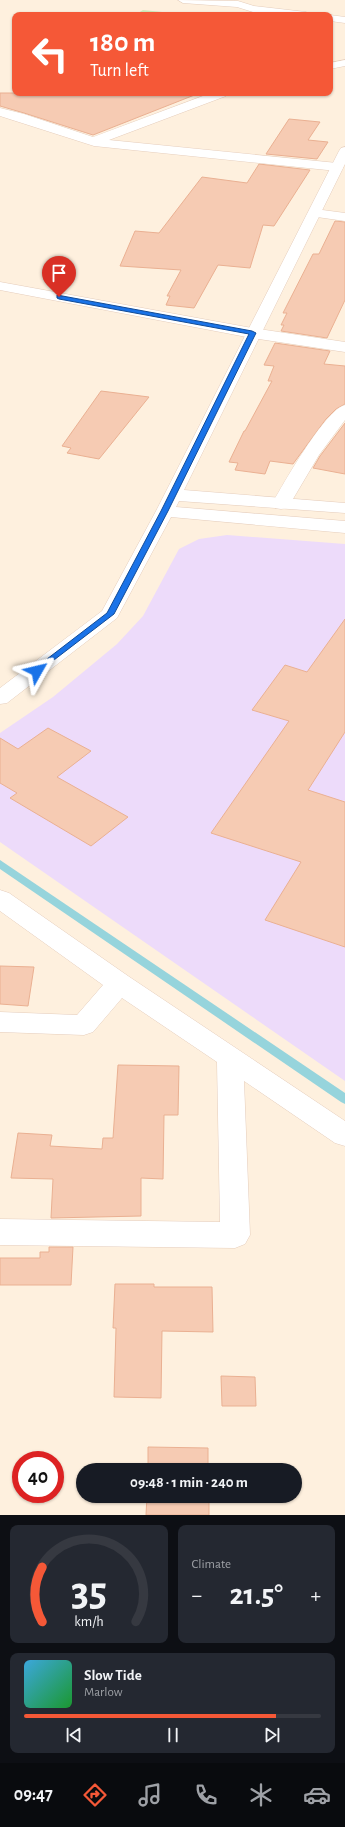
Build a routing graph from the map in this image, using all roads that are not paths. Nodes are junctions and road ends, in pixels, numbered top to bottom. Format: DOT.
graph roads {
  1 [pos="183,0"];
  2 [pos="280,12"];
  3 [pos="333,18"];
  4 [pos="345,20"];
  5 [pos="345,63"];
  6 [pos="333,65"];
  7 [pos="214,96"];
  8 [pos="0,112"];
  9 [pos="94,142"];
  10 [pos="345,151"];
  11 [pos="337,167"];
  12 [pos="315,213"];
  13 [pos="345,217"];
  14 [pos="0,286"];
  15 [pos="252,333"];
  16 [pos="345,347"];
  17 [pos="345,410"];
  18 [pos="169,503"];
  19 [pos="281,504"];
  20 [pos="345,508"];
  21 [pos="345,527"];
  22 [pos="0,698"];
  23 [pos="0,899"];
  24 [pos="119,983"];
  25 [pos="0,1022"];
  26 [pos="230,1057"];
  27 [pos="345,1135"];
  28 [pos="0,1232"];
  1 -- 2 [label="street"];
  3 -- 4 [label="street"];
  5 -- 6 [label="street"];
  7 -- 9 [label="street"];
  8 -- 9 [label="street"];
  9 -- 11 [label="street"];
  10 -- 11 [label="street"];
  11 -- 12 [label="street"];
  12 -- 13 [label="street"];
  12 -- 15 [label="street"];
  14 -- 15 [label="street"];
  15 -- 16 [label="street"];
  15 -- 18 [label="street"];
  17 -- 19 [label="street"];
  18 -- 19 [label="street"];
  18 -- 21 [label="street"];
  18 -- 22 [label="street"];
  19 -- 20 [label="street"];
  23 -- 24 [label="street"];
  24 -- 25 [label="street"];
  24 -- 26 [label="street"];
  26 -- 27 [label="street"];
  26 -- 28 [label="street"];
}
